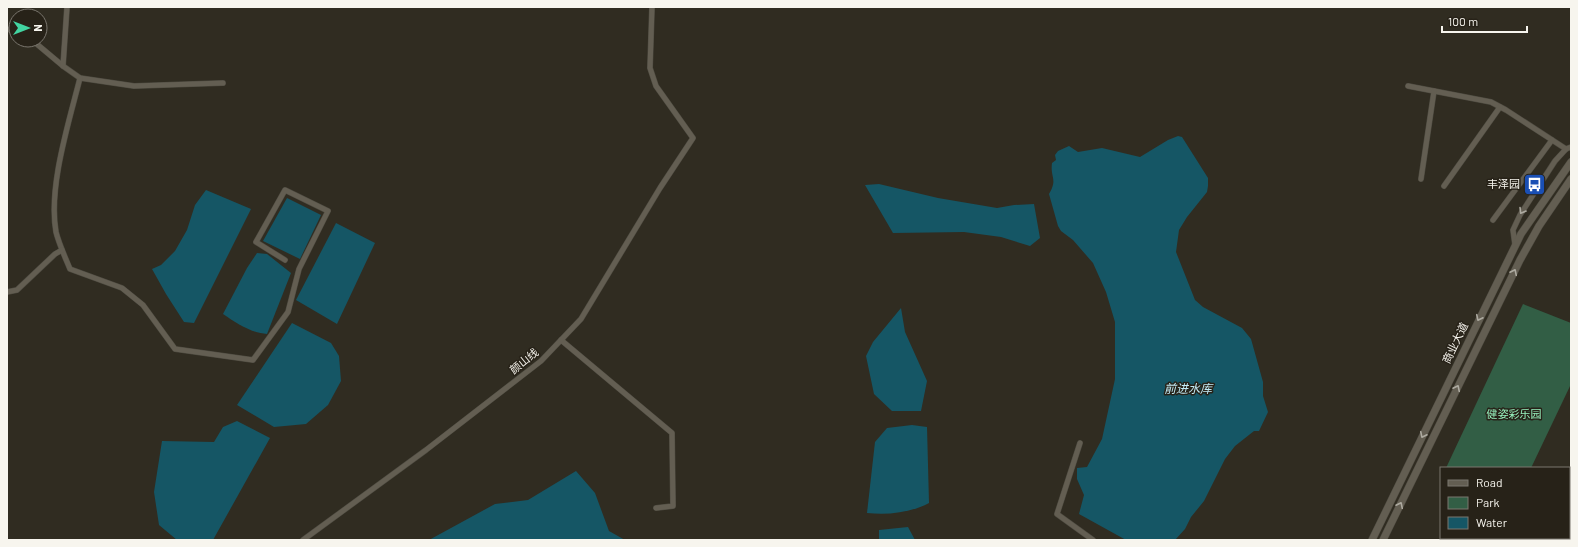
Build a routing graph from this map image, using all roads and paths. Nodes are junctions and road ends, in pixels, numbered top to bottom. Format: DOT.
graph roads {
  1 [pos="68,7"];
  2 [pos="652,7"];
  3 [pos="42,48"];
  4 [pos="63,66"];
  5 [pos="80,78"];
  6 [pos="223,83"];
  7 [pos="1408,86"];
  8 [pos="1434,91"];
  9 [pos="1500,107"];
  10 [pos="1552,140"];
  11 [pos="1568,148"];
  12 [pos="1571,162"];
  13 [pos="1421,179"];
  14 [pos="1571,179"];
  15 [pos="1444,186"];
  16 [pos="1493,220"];
  17 [pos="1515,245"];
  18 [pos="62,250"];
  19 [pos="286,260"];
  20 [pos="7,292"];
  21 [pos="561,340"];
  22 [pos="1080,443"];
  23 [pos="656,508"];
  24 [pos="304,540"];
  25 [pos="1092,540"];
  26 [pos="1372,540"];
  27 [pos="1383,540"];
  1 -- 4 [label="street"];
  2 -- 21 [label="street, 颜山线"];
  3 -- 4 [label="street"];
  4 -- 5 [label="street"];
  5 -- 6 [label="street"];
  5 -- 18 [label="street"];
  7 -- 8 [label="street"];
  8 -- 9 [label="street"];
  8 -- 13 [label="street"];
  9 -- 10 [label="street"];
  9 -- 15 [label="street"];
  10 -- 11 [label="street"];
  10 -- 16 [label="street"];
  11 -- 17 [label="street, one-way"];
  12 -- 17 [label="main road, 商业大道"];
  27 -- 14 [label="main road, 商业大道, one-way"];
  17 -- 26 [label="main road, 商业大道, one-way"];
  18 -- 19 [label="street"];
  18 -- 20 [label="street"];
  21 -- 23 [label="street"];
  21 -- 24 [label="street, 颜山线"];
  22 -- 25 [label="street"];
}
